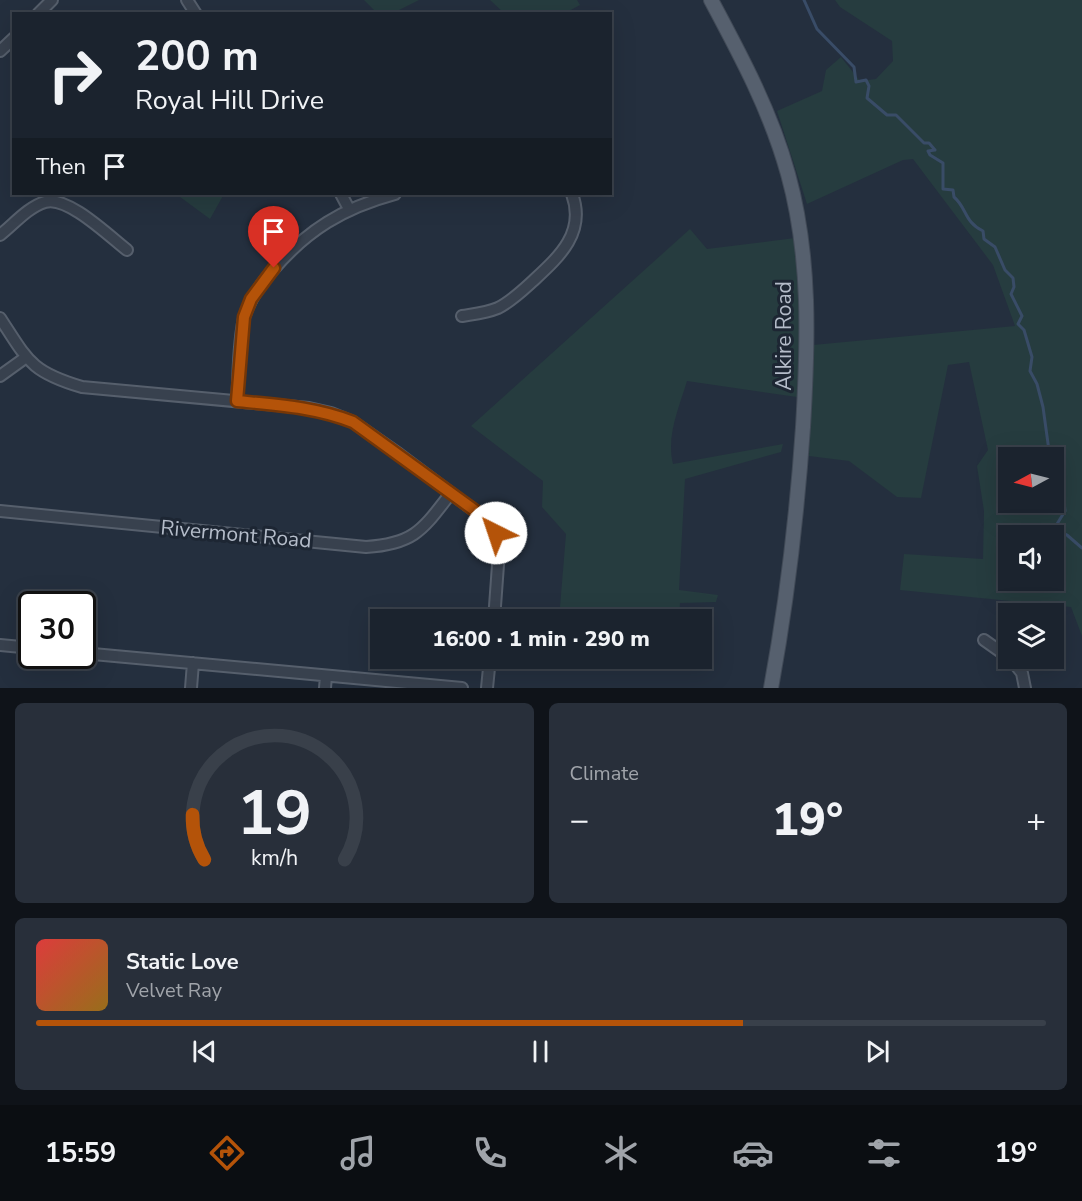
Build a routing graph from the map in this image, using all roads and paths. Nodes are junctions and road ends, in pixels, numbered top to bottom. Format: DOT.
graph roads {
  1 [pos="52,0"];
  2 [pos="711,0"];
  3 [pos="40,12"];
  4 [pos="12,40"];
  5 [pos="0,51"];
  6 [pos="342,195"];
  7 [pos="391,195"];
  8 [pos="572,195"];
  9 [pos="349,209"];
  10 [pos="0,236"];
  11 [pos="127,249"];
  12 [pos="462,316"];
  13 [pos="0,318"];
  14 [pos="25,357"];
  15 [pos="0,376"];
  16 [pos="237,401"];
  17 [pos="451,493"];
  18 [pos="0,511"];
  19 [pos="495,609"];
  20 [pos="984,640"];
  21 [pos="0,645"];
  22 [pos="18,647"];
  23 [pos="998,650"];
  24 [pos="96,654"];
  25 [pos="193,663"];
  26 [pos="489,669"];
  27 [pos="1019,669"];
  28 [pos="326,676"];
  29 [pos="191,688"];
  30 [pos="325,688"];
  31 [pos="462,688"];
  32 [pos="487,688"];
  33 [pos="771,688"];
  34 [pos="1025,688"];
  1 -- 3 [label="street"];
  2 -- 33 [label="main road, Alkire Road"];
  4 -- 5 [label="street"];
  6 -- 9 [label="street"];
  7 -- 9 [label="street"];
  8 -- 12 [label="street"];
  9 -- 16 [label="street"];
  10 -- 11 [label="street"];
  13 -- 14 [label="street"];
  14 -- 15 [label="street"];
  14 -- 16 [label="street"];
  16 -- 17 [label="street"];
  17 -- 18 [label="street, Rivermont Road"];
  17 -- 19 [label="street"];
  20 -- 23 [label="street"];
  21 -- 22 [label="street"];
  24 -- 25 [label="street"];
  25 -- 28 [label="street"];
  25 -- 29 [label="street"];
  26 -- 32 [label="street"];
  27 -- 34 [label="street"];
  28 -- 30 [label="street"];
  28 -- 31 [label="street"];
}
